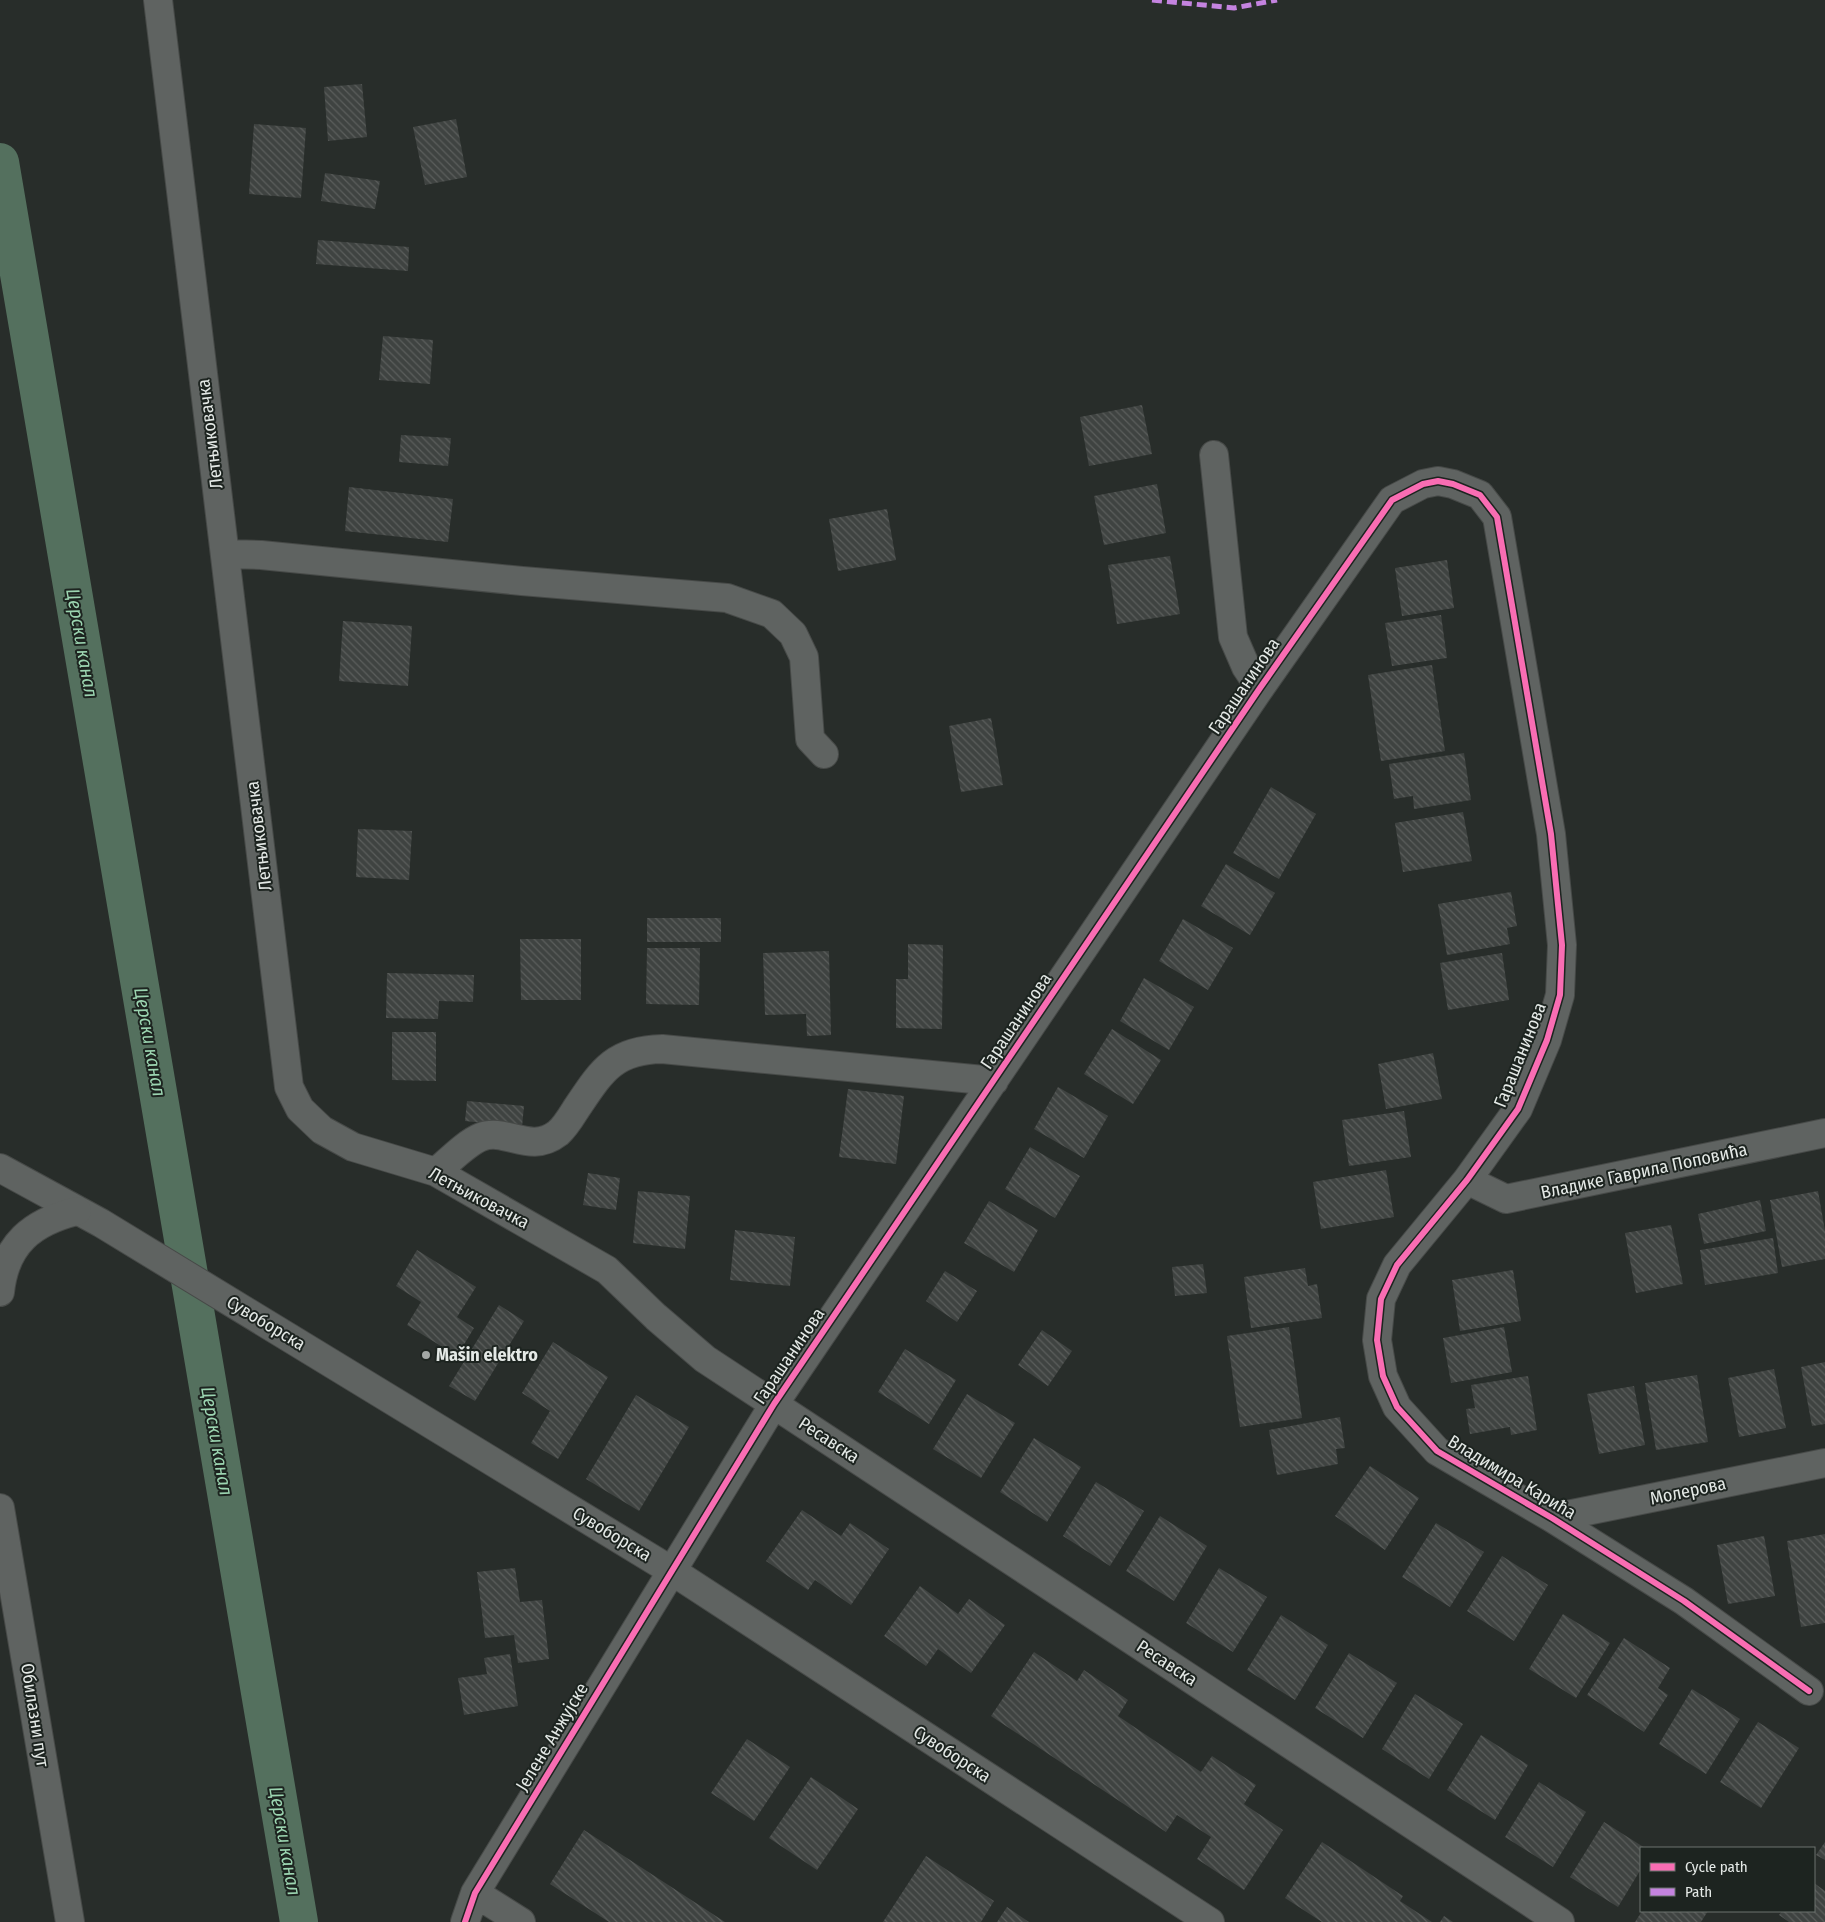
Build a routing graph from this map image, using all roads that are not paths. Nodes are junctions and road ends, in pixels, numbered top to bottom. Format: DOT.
graph roads {
  1 [pos="158,0"];
  2 [pos="1214,455"];
  3 [pos="225,554"];
  4 [pos="1260,688"];
  5 [pos="824,754"];
  6 [pos="994,1081"];
  7 [pos="1825,1133"];
  8 [pos="0,1168"];
  9 [pos="436,1172"];
  10 [pos="1467,1180"];
  11 [pos="77,1211"];
  12 [pos="0,1292"];
  13 [pos="774,1404"];
  14 [pos="1825,1463"];
  15 [pos="0,1508"];
  16 [pos="1552,1518"];
  17 [pos="672,1570"];
  18 [pos="1809,1691"];
  19 [pos="475,1892"];
  20 [pos="70,1922"];
  21 [pos="465,1922"];
  22 [pos="521,1922"];
  23 [pos="1210,1922"];
  24 [pos="1560,1922"];
  1 -- 3 [label="street, Летњиковачка"];
  2 -- 4 [label="street"];
  3 -- 5 [label="street"];
  3 -- 9 [label="street, Летњиковачка"];
  4 -- 6 [label="street, Гарашанинова"];
  4 -- 10 [label="street, Гарашанинова"];
  6 -- 9 [label="street"];
  6 -- 13 [label="street, Гарашанинова"];
  7 -- 10 [label="street, Владике Гаврила Поповића"];
  8 -- 11 [label="street, Сувоборска"];
  9 -- 13 [label="street, Летњиковачка"];
  10 -- 16 [label="street, Владимира Карића"];
  11 -- 12 [label="street"];
  11 -- 17 [label="street, Сувоборска"];
  13 -- 17 [label="street, Гарашанинова"];
  13 -- 24 [label="street, Ресавска"];
  14 -- 16 [label="street, Молерова"];
  15 -- 20 [label="street, Обилазни пут"];
  16 -- 18 [label="street, Владимира Карића"];
  17 -- 19 [label="street, Јелене Анжујске"];
  17 -- 23 [label="street, Сувоборска"];
  19 -- 21 [label="street, Јелене Анжујске"];
  19 -- 22 [label="street"];
}
